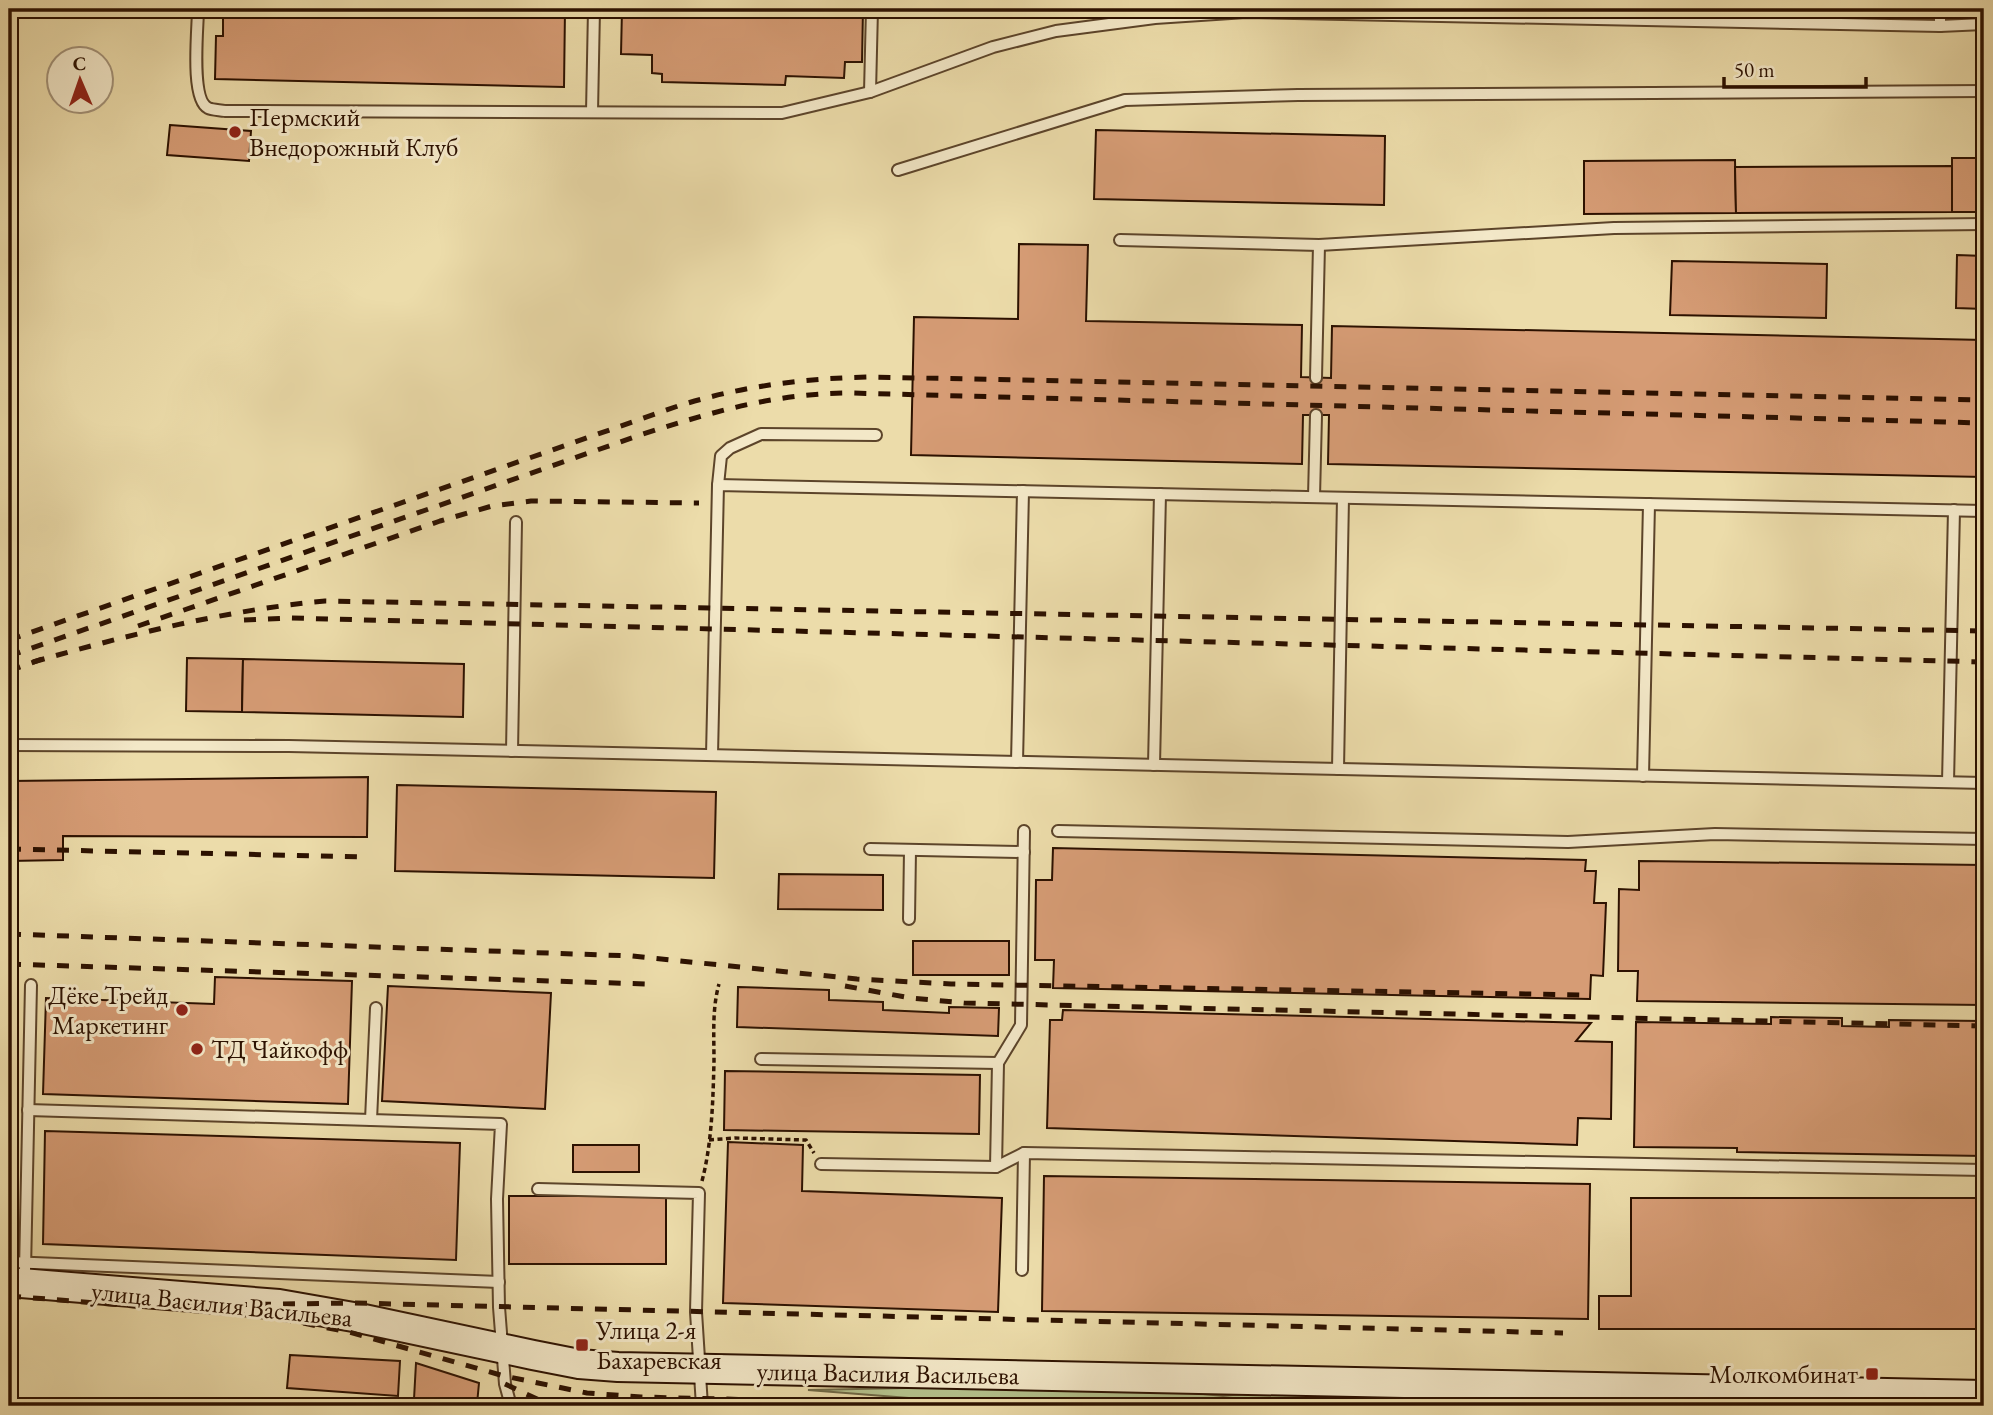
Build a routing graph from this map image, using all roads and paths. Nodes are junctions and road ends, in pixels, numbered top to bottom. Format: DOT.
graph roads {
  1 [pos="198,9"];
  2 [pos="594,9"];
  3 [pos="872,9"];
  4 [pos="1940,9"];
  5 [pos="1553,13"];
  6 [pos="1984,24"];
  7 [pos="1940,26"];
  8 [pos="1984,91"];
  9 [pos="870,92"];
  10 [pos="592,112"];
  11 [pos="898,170"];
  12 [pos="1984,224"];
  13 [pos="1120,240"];
  14 [pos="1319,244"];
  15 [pos="1317,377"];
  16 [pos="1316,415"];
  17 [pos="876,435"];
  18 [pos="718,485"];
  19 [pos="1023,491"];
  20 [pos="1160,494"];
  21 [pos="1314,497"];
  22 [pos="1343,498"];
  23 [pos="1649,504"];
  24 [pos="1954,510"];
  25 [pos="1984,511"];
  26 [pos="516,522"];
  27 [pos="9,745"];
  28 [pos="512,751"];
  29 [pos="712,755"];
  30 [pos="1017,762"];
  31 [pos="1154,765"];
  32 [pos="1338,769"];
  33 [pos="1643,776"];
  34 [pos="1948,782"];
  35 [pos="1984,783"];
  36 [pos="1024,831"];
  37 [pos="1058,831"];
  38 [pos="1984,839"];
  39 [pos="870,849"];
  40 [pos="910,850"];
  41 [pos="1024,852"];
  42 [pos="909,919"];
  43 [pos="719,984"];
  44 [pos="31,985"];
  45 [pos="376,1008"];
  46 [pos="761,1059"];
  47 [pos="998,1063"];
  48 [pos="28,1110"];
  49 [pos="372,1120"];
  50 [pos="709,1140"];
  51 [pos="1024,1153"];
  52 [pos="821,1164"];
  53 [pos="996,1167"];
  54 [pos="1984,1170"];
  55 [pos="538,1189"];
  56 [pos="699,1194"];
  57 [pos="1022,1270"];
  58 [pos="17,1273"];
  59 [pos="499,1282"];
  60 [pos="503,1350"];
  61 [pos="700,1369"];
  62 [pos="1967,1399"];
  63 [pos="510,1406"];
  64 [pos="702,1406"];
  1 -- 10 [label="lane"];
  2 -- 10 [label="lane"];
  3 -- 9 [label="lane"];
  4 -- 7 [label="lane"];
  5 -- 7 [label="lane"];
  5 -- 9 [label="lane"];
  6 -- 7 [label="lane"];
  8 -- 11 [label="lane"];
  9 -- 10 [label="lane"];
  12 -- 14 [label="lane"];
  13 -- 14 [label="lane"];
  14 -- 15 [label="lane"];
  16 -- 21 [label="lane"];
  17 -- 18 [label="lane"];
  18 -- 19 [label="lane"];
  18 -- 29 [label="lane"];
  19 -- 20 [label="lane"];
  19 -- 30 [label="lane"];
  20 -- 21 [label="lane"];
  20 -- 31 [label="lane"];
  21 -- 22 [label="lane"];
  22 -- 23 [label="lane"];
  22 -- 32 [label="lane"];
  23 -- 24 [label="lane"];
  23 -- 33 [label="lane"];
  24 -- 25 [label="lane"];
  24 -- 34 [label="lane"];
  26 -- 28 [label="lane"];
  27 -- 28 [label="lane"];
  28 -- 29 [label="lane"];
  29 -- 30 [label="lane"];
  30 -- 31 [label="lane"];
  31 -- 32 [label="lane"];
  32 -- 33 [label="lane"];
  33 -- 34 [label="lane"];
  34 -- 35 [label="lane"];
  36 -- 41 [label="lane"];
  37 -- 38 [label="lane"];
  39 -- 40 [label="lane"];
  40 -- 41 [label="lane"];
  40 -- 42 [label="lane"];
  41 -- 47 [label="lane"];
  43 -- 50 [label="path"];
  44 -- 48 [label="lane"];
  45 -- 49 [label="lane"];
  46 -- 47 [label="lane"];
  47 -- 53 [label="lane"];
  48 -- 49 [label="lane"];
  48 -- 58 [label="lane"];
  49 -- 59 [label="lane"];
  50 -- 52 [label="path"];
  50 -- 56 [label="path"];
  51 -- 53 [label="lane"];
  51 -- 54 [label="lane"];
  51 -- 57 [label="lane"];
  52 -- 53 [label="lane"];
  55 -- 56 [label="lane"];
  56 -- 61 [label="lane"];
  58 -- 59 [label="lane"];
  58 -- 60 [label="main road, улица Василия Васильева"];
  59 -- 60 [label="lane"];
  60 -- 61 [label="main road, улица Василия Васильева"];
  60 -- 63 [label="lane"];
  61 -- 62 [label="main road, улица Василия Васильева"];
  61 -- 64 [label="lane"];
}
